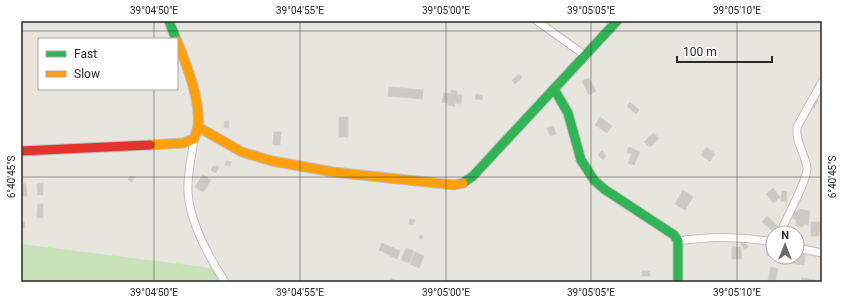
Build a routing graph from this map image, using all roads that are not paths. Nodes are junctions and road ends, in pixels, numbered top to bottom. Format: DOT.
graph roads {
  1 [pos="169,21"];
  2 [pos="537,21"];
  3 [pos="617,21"];
  4 [pos="176,38"];
  5 [pos="178,42"];
  6 [pos="586,56"];
  7 [pos="822,82"];
  8 [pos="554,89"];
  9 [pos="198,128"];
  10 [pos="194,139"];
  11 [pos="21,151"];
  12 [pos="784,225"];
  13 [pos="765,240"];
  14 [pos="678,241"];
  15 [pos="805,250"];
  16 [pos="822,253"];
  17 [pos="225,282"];
  18 [pos="678,282"];
  1 -- 4 [label="street"];
  2 -- 6 [label="street"];
  3 -- 6 [label="street"];
  5 -- 9 [label="street"];
  6 -- 8 [label="street"];
  7 -- 12 [label="street"];
  8 -- 9 [label="street"];
  8 -- 14 [label="street"];
  9 -- 10 [label="street"];
  10 -- 11 [label="street"];
  10 -- 17 [label="street"];
  13 -- 14 [label="street"];
  14 -- 18 [label="street"];
  15 -- 16 [label="street"];
}
